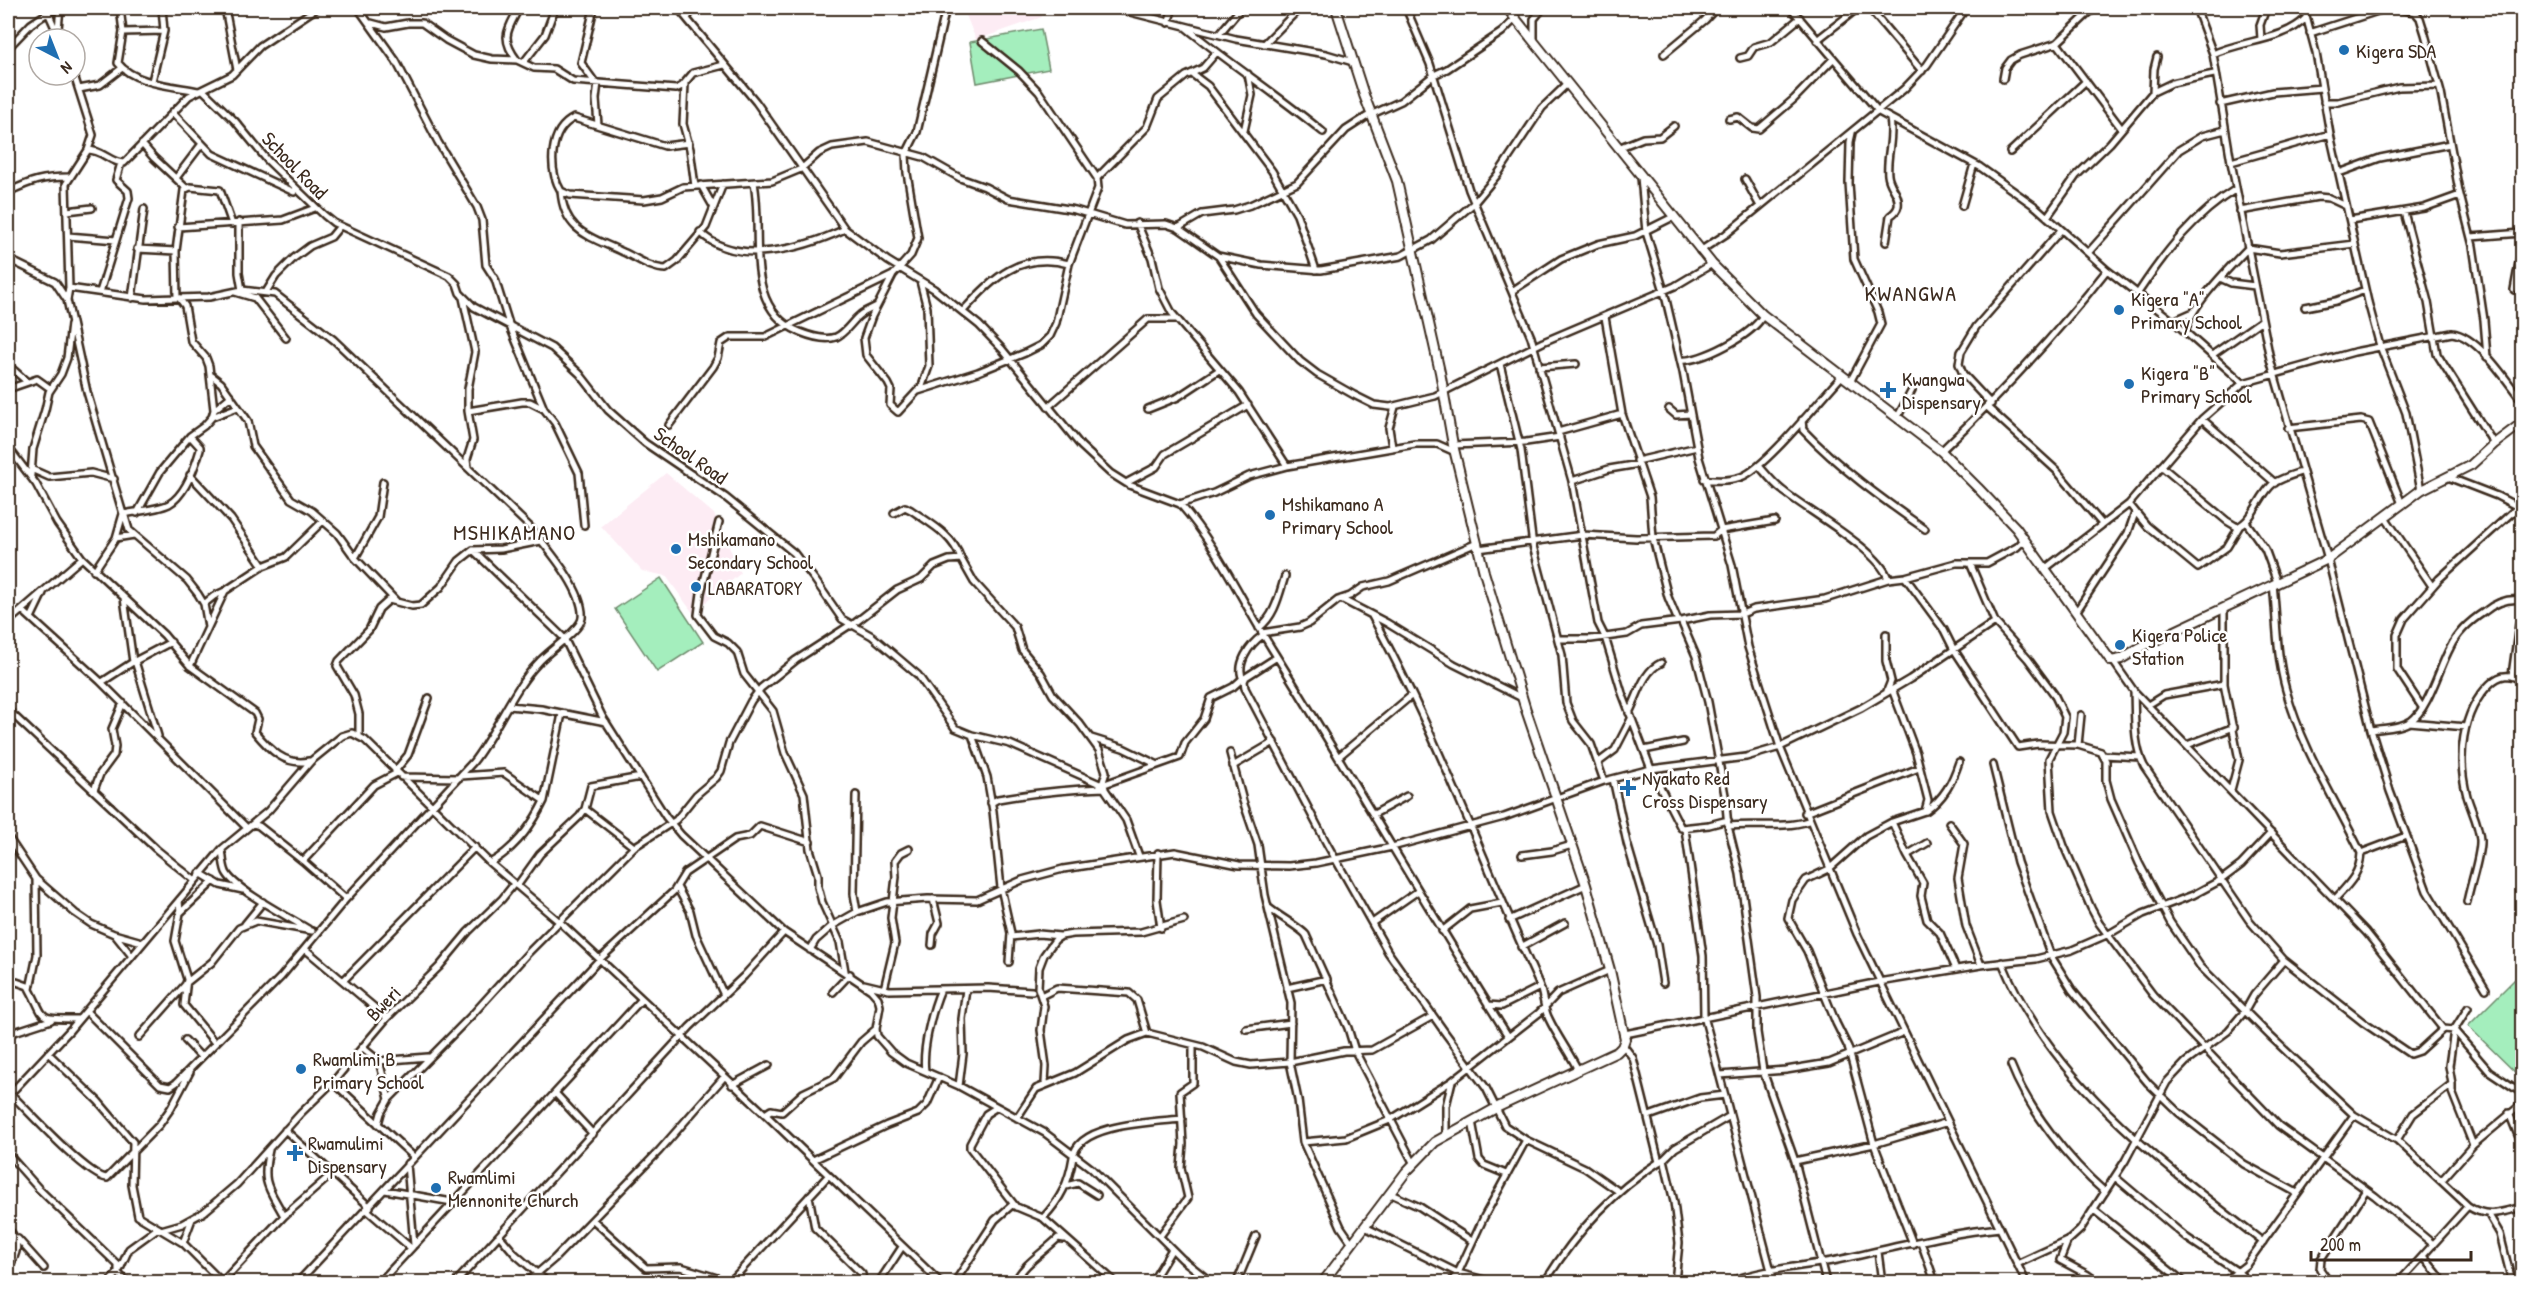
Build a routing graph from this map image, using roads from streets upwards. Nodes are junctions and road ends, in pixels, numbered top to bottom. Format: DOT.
graph roads {
  1 [pos="60,8"];
  2 [pos="120,8"];
  3 [pos="162,8"];
  4 [pos="225,8"];
  5 [pos="317,8"];
  6 [pos="358,8"];
  7 [pos="519,8"];
  8 [pos="555,8"];
  9 [pos="594,8"];
  10 [pos="678,8"];
  11 [pos="694,8"];
  12 [pos="946,8"];
  13 [pos="1114,8"];
  14 [pos="1173,8"];
  15 [pos="1241,8"];
  16 [pos="1299,8"];
  17 [pos="1336,8"];
  18 [pos="1406,8"];
  19 [pos="1507,8"];
  20 [pos="1543,8"];
  21 [pos="1716,8"];
  22 [pos="1791,8"];
  23 [pos="1858,8"];
  24 [pos="1869,8"];
  25 [pos="1966,8"];
  26 [pos="2094,8"];
  27 [pos="2196,8"];
  28 [pos="2304,8"];
  29 [pos="2387,8"];
  30 [pos="2394,8"];
  31 [pos="47,10"];
  32 [pos="2264,14"];
  33 [pos="687,18"];
  34 [pos="1516,18"];
  35 [pos="1800,18"];
  36 [pos="2306,18"];
  37 [pos="369,23"];
  38 [pos="1168,23"];
  39 [pos="1182,25"];
  40 [pos="55,27"];
  41 [pos="59,27"];
  42 [pos="164,31"];
  43 [pos="123,32"];
  44 [pos="1220,33"];
  45 [pos="2310,33"];
  46 [pos="2261,39"];
  47 [pos="1817,40"];
  48 [pos="982,41"];
  49 [pos="1534,41"];
  50 [pos="2057,43"];
  51 [pos="1264,44"];
  52 [pos="8,48"];
  53 [pos="1216,53"];
  54 [pos="1664,54"];
  55 [pos="2212,54"];
  56 [pos="2157,57"];
  57 [pos="1740,58"];
  58 [pos="1833,59"];
  59 [pos="517,60"];
  60 [pos="524,62"];
  61 [pos="1353,62"];
  62 [pos="724,65"];
  63 [pos="122,68"];
  64 [pos="237,70"];
  65 [pos="1922,71"];
  66 [pos="1192,74"];
  67 [pos="1248,74"];
  68 [pos="1434,75"];
  69 [pos="2214,75"];
  70 [pos="2003,79"];
  71 [pos="152,81"];
  72 [pos="2086,81"];
  73 [pos="596,82"];
  74 [pos="685,82"];
  75 [pos="1568,84"];
  76 [pos="2439,86"];
  77 [pos="2322,88"];
  78 [pos="79,89"];
  79 [pos="200,91"];
  80 [pos="2153,92"];
  81 [pos="2324,102"];
  82 [pos="2220,104"];
  83 [pos="172,112"];
  84 [pos="1878,112"];
  85 [pos="1372,116"];
  86 [pos="1729,119"];
  87 [pos="1890,119"];
  88 [pos="598,125"];
  89 [pos="1674,126"];
  90 [pos="2121,128"];
  91 [pos="2225,130"];
  92 [pos="1244,131"];
  93 [pos="1323,132"];
  94 [pos="1852,132"];
  95 [pos="2330,134"];
  96 [pos="689,143"];
  97 [pos="142,144"];
  98 [pos="2450,144"];
  99 [pos="201,145"];
  100 [pos="1618,148"];
  101 [pos="88,150"];
  102 [pos="2010,152"];
  103 [pos="906,154"];
  104 [pos="2231,162"];
  105 [pos="121,163"];
  106 [pos="1974,164"];
  107 [pos="801,169"];
  108 [pos="2339,173"];
  109 [pos="69,177"];
  110 [pos="1641,177"];
  111 [pos="176,178"];
  112 [pos="1097,178"];
  113 [pos="1745,179"];
  114 [pos="754,183"];
  115 [pos="723,184"];
  116 [pos="698,185"];
  117 [pos="186,188"];
  118 [pos="2236,189"];
  119 [pos="1284,190"];
  120 [pos="561,191"];
  121 [pos="8,192"];
  122 [pos="301,195"];
  123 [pos="2460,195"];
  124 [pos="1474,203"];
  125 [pos="713,206"];
  126 [pos="1760,206"];
  127 [pos="1962,206"];
  128 [pos="2346,207"];
  129 [pos="92,208"];
  130 [pos="315,208"];
  131 [pos="144,209"];
  132 [pos="67,211"];
  133 [pos="2240,211"];
  134 [pos="2404,212"];
  135 [pos="1089,213"];
  136 [pos="1673,217"];
  137 [pos="2047,217"];
  138 [pos="2350,220"];
  139 [pos="239,222"];
  140 [pos="1137,223"];
  141 [pos="232,224"];
  142 [pos="340,226"];
  143 [pos="178,227"];
  144 [pos="1178,228"];
  145 [pos="845,229"];
  146 [pos="2061,230"];
  147 [pos="700,232"];
  148 [pos="1646,232"];
  149 [pos="2523,233"];
  150 [pos="68,236"];
  151 [pos="2470,237"];
  152 [pos="116,240"];
  153 [pos="1886,242"];
  154 [pos="2355,244"];
  155 [pos="2523,246"];
  156 [pos="2248,248"];
  157 [pos="137,249"];
  158 [pos="176,251"];
  159 [pos="758,251"];
  160 [pos="1413,251"];
  161 [pos="1700,251"];
  162 [pos="2088,253"];
  163 [pos="1218,256"];
  164 [pos="8,260"];
  165 [pos="1069,264"];
  166 [pos="1712,264"];
  167 [pos="898,268"];
  168 [pos="1316,270"];
  169 [pos="2107,270"];
  170 [pos="893,275"];
  171 [pos="2220,278"];
  172 [pos="920,280"];
  173 [pos="2255,286"];
  174 [pos="69,288"];
  175 [pos="242,290"];
  176 [pos="2365,290"];
  177 [pos="2514,290"];
  178 [pos="231,291"];
  179 [pos="1512,291"];
  180 [pos="1664,291"];
  181 [pos="100,292"];
  182 [pos="266,292"];
  183 [pos="2138,293"];
  184 [pos="463,296"];
  185 [pos="132,298"];
  186 [pos="178,298"];
  187 [pos="67,300"];
  188 [pos="878,305"];
  189 [pos="2305,307"];
  190 [pos="963,310"];
  191 [pos="2192,313"];
  192 [pos="1763,315"];
  193 [pos="1605,317"];
  194 [pos="71,319"];
  195 [pos="1175,319"];
  196 [pos="2262,320"];
  197 [pos="2173,321"];
  198 [pos="509,324"];
  199 [pos="786,326"];
  200 [pos="2186,332"];
  201 [pos="2433,335"];
  202 [pos="286,338"];
  203 [pos="2380,346"];
  204 [pos="1533,348"];
  205 [pos="2212,355"];
  206 [pos="2487,357"];
  207 [pos="1010,358"];
  208 [pos="1680,360"];
  209 [pos="1500,364"];
  210 [pos="1576,364"];
  211 [pos="8,365"];
  212 [pos="1539,367"];
  213 [pos="1219,370"];
  214 [pos="2274,373"];
  215 [pos="212,376"];
  216 [pos="1842,376"];
  217 [pos="26,381"];
  218 [pos="1850,382"];
  219 [pos="2243,383"];
  220 [pos="8,388"];
  221 [pos="51,388"];
  222 [pos="1444,390"];
  223 [pos="1912,390"];
  224 [pos="917,392"];
  225 [pos="231,396"];
  226 [pos="2523,400"];
  227 [pos="1248,405"];
  228 [pos="1989,405"];
  229 [pos="238,407"];
  230 [pos="1048,407"];
  231 [pos="1395,407"];
  232 [pos="544,409"];
  233 [pos="1148,409"];
  234 [pos="1669,409"];
  235 [pos="214,410"];
  236 [pos="468,411"];
  237 [pos="1622,414"];
  238 [pos="1690,414"];
  239 [pos="212,417"];
  240 [pos="1897,418"];
  241 [pos="2202,419"];
  242 [pos="1802,420"];
  243 [pos="2523,423"];
  244 [pos="669,425"];
  245 [pos="2288,428"];
  246 [pos="1559,435"];
  247 [pos="190,436"];
  248 [pos="1519,442"];
  249 [pos="2494,444"];
  250 [pos="8,447"];
  251 [pos="1392,447"];
  252 [pos="1697,447"];
  253 [pos="1454,448"];
  254 [pos="1941,451"];
  255 [pos="1638,463"];
  256 [pos="1287,466"];
  257 [pos="2161,466"];
  258 [pos="1760,467"];
  259 [pos="31,469"];
  260 [pos="469,469"];
  261 [pos="2301,472"];
  262 [pos="190,475"];
  263 [pos="31,477"];
  264 [pos="2448,477"];
  265 [pos="114,479"];
  266 [pos="1704,479"];
  267 [pos="383,482"];
  268 [pos="1572,482"];
  269 [pos="1126,483"];
  270 [pos="2275,483"];
  271 [pos="2421,490"];
  272 [pos="1180,504"];
  273 [pos="2129,504"];
  274 [pos="2402,504"];
  275 [pos="2521,508"];
  276 [pos="137,513"];
  277 [pos="894,513"];
  278 [pos="2135,513"];
  279 [pos="123,514"];
  280 [pos="2385,516"];
  281 [pos="323,521"];
  282 [pos="1775,521"];
  283 [pos="719,522"];
  284 [pos="2246,522"];
  285 [pos="2102,524"];
  286 [pos="584,525"];
  287 [pos="2239,527"];
  288 [pos="1925,529"];
  289 [pos="1721,530"];
  290 [pos="134,535"];
  291 [pos="1582,536"];
  292 [pos="116,538"];
  293 [pos="1653,538"];
  294 [pos="2024,540"];
  295 [pos="541,541"];
  296 [pos="1532,541"];
  297 [pos="1478,546"];
  298 [pos="473,550"];
  299 [pos="82,558"];
  300 [pos="355,558"];
  301 [pos="961,559"];
  302 [pos="2328,559"];
  303 [pos="1970,563"];
  304 [pos="263,566"];
  305 [pos="2046,568"];
  306 [pos="94,571"];
  307 [pos="1285,576"];
  308 [pos="1905,578"];
  309 [pos="1888,579"];
  310 [pos="2275,583"];
  311 [pos="2432,586"];
  312 [pos="45,588"];
  313 [pos="225,591"];
  314 [pos="124,598"];
  315 [pos="1341,599"];
  316 [pos="2523,600"];
  317 [pos="396,601"];
  318 [pos="204,604"];
  319 [pos="2224,608"];
  320 [pos="22,610"];
  321 [pos="2076,612"];
  322 [pos="2523,613"];
  323 [pos="1742,614"];
  324 [pos="1372,616"];
  325 [pos="31,618"];
  326 [pos="1679,621"];
  327 [pos="8,622"];
  328 [pos="1995,622"];
  329 [pos="850,625"];
  330 [pos="209,628"];
  331 [pos="1261,632"];
  332 [pos="1886,634"];
  333 [pos="1605,637"];
  334 [pos="564,638"];
  335 [pos="1558,639"];
  336 [pos="171,642"];
  337 [pos="1953,648"];
  338 [pos="1276,657"];
  339 [pos="134,661"];
  340 [pos="2113,661"];
  341 [pos="1661,663"];
  342 [pos="190,666"];
  343 [pos="2512,675"];
  344 [pos="2521,678"];
  345 [pos="1243,680"];
  346 [pos="102,682"];
  347 [pos="2224,684"];
  348 [pos="759,691"];
  349 [pos="1889,691"];
  350 [pos="2134,691"];
  351 [pos="1412,695"];
  352 [pos="429,698"];
  353 [pos="1524,699"];
  354 [pos="123,703"];
  355 [pos="2148,705"];
  356 [pos="509,706"];
  357 [pos="2422,707"];
  358 [pos="8,710"];
  359 [pos="562,714"];
  360 [pos="2081,715"];
  361 [pos="1630,716"];
  362 [pos="606,722"];
  363 [pos="2409,722"];
  364 [pos="2234,727"];
  365 [pos="2466,727"];
  366 [pos="2371,730"];
  367 [pos="358,735"];
  368 [pos="972,735"];
  369 [pos="1090,738"];
  370 [pos="159,739"];
  371 [pos="1274,742"];
  372 [pos="1683,742"];
  373 [pos="2055,744"];
  374 [pos="2078,745"];
  375 [pos="2187,745"];
  376 [pos="1780,747"];
  377 [pos="1644,750"];
  378 [pos="1230,753"];
  379 [pos="2104,755"];
  380 [pos="1338,756"];
  381 [pos="2140,758"];
  382 [pos="1718,760"];
  383 [pos="311,761"];
  384 [pos="1599,762"];
  385 [pos="1959,762"];
  386 [pos="1156,764"];
  387 [pos="1993,765"];
  388 [pos="1233,766"];
  389 [pos="1919,768"];
  390 [pos="1651,769"];
  391 [pos="398,774"];
  392 [pos="460,777"];
  393 [pos="641,777"];
  394 [pos="1613,779"];
  395 [pos="1604,781"];
  396 [pos="1103,787"];
  397 [pos="94,790"];
  398 [pos="2231,790"];
  399 [pos="856,795"];
  400 [pos="1407,796"];
  401 [pos="1558,799"];
  402 [pos="544,801"];
  403 [pos="991,803"];
  404 [pos="432,807"];
  405 [pos="585,809"];
  406 [pos="1925,811"];
  407 [pos="1805,813"];
  408 [pos="1374,814"];
  409 [pos="1809,821"];
  410 [pos="1892,822"];
  411 [pos="1728,823"];
  412 [pos="1949,823"];
  413 [pos="253,824"];
  414 [pos="671,824"];
  415 [pos="1470,825"];
  416 [pos="247,828"];
  417 [pos="1685,829"];
  418 [pos="2271,833"];
  419 [pos="2406,836"];
  420 [pos="8,837"];
  421 [pos="810,842"];
  422 [pos="1927,843"];
  423 [pos="1572,845"];
  424 [pos="475,847"];
  425 [pos="634,847"];
  426 [pos="1392,847"];
  427 [pos="222,849"];
  428 [pos="909,849"];
  429 [pos="1158,853"];
  430 [pos="2361,853"];
  431 [pos="1522,855"];
  432 [pos="1907,855"];
  433 [pos="1139,856"];
  434 [pos="705,859"];
  435 [pos="1338,859"];
  436 [pos="303,861"];
  437 [pos="490,863"];
  438 [pos="1260,867"];
  439 [pos="1829,869"];
  440 [pos="200,873"];
  441 [pos="36,879"];
  442 [pos="194,880"];
  443 [pos="2221,880"];
  444 [pos="214,881"];
  445 [pos="515,885"];
  446 [pos="1586,885"];
  447 [pos="677,887"];
  448 [pos="1001,888"];
  449 [pos="245,890"];
  450 [pos="1418,891"];
  451 [pos="2335,898"];
  452 [pos="346,899"];
  453 [pos="933,899"];
  454 [pos="179,900"];
  455 [pos="892,901"];
  456 [pos="263,902"];
  457 [pos="2467,902"];
  458 [pos="1502,903"];
  459 [pos="1268,906"];
  460 [pos="2161,906"];
  461 [pos="857,912"];
  462 [pos="180,913"];
  463 [pos="1184,920"];
  464 [pos="1509,921"];
  465 [pos="560,923"];
  466 [pos="1372,923"];
  467 [pos="1565,923"];
  468 [pos="243,926"];
  469 [pos="832,926"];
  470 [pos="1161,928"];
  471 [pos="1442,931"];
  472 [pos="315,932"];
  473 [pos="784,932"];
  474 [pos="114,934"];
  475 [pos="2109,934"];
  476 [pos="1061,936"];
  477 [pos="1011,937"];
  478 [pos="142,942"];
  479 [pos="932,945"];
  480 [pos="1521,947"];
  481 [pos="305,949"];
  482 [pos="810,950"];
  483 [pos="131,955"];
  484 [pos="2051,956"];
  485 [pos="599,960"];
  486 [pos="2284,960"];
  487 [pos="1009,962"];
  488 [pos="2002,962"];
  489 [pos="1982,965"];
  490 [pos="1956,969"];
  491 [pos="1610,970"];
  492 [pos="848,972"];
  493 [pos="8,979"];
  494 [pos="1327,979"];
  495 [pos="343,981"];
  496 [pos="1879,982"];
  497 [pos="186,983"];
  498 [pos="1663,983"];
  499 [pos="864,984"];
  500 [pos="1540,987"];
  501 [pos="1287,988"];
  502 [pos="30,989"];
  503 [pos="884,989"];
  504 [pos="941,989"];
  505 [pos="966,989"];
  506 [pos="2486,989"];
  507 [pos="833,992"];
  508 [pos="1032,992"];
  509 [pos="723,993"];
  510 [pos="1825,993"];
  511 [pos="1041,996"];
  512 [pos="641,1000"];
  513 [pos="1488,1005"];
  514 [pos="1544,1007"];
  515 [pos="1756,1008"];
  516 [pos="2468,1008"];
  517 [pos="86,1011"];
  518 [pos="2245,1011"];
  519 [pos="1433,1016"];
  520 [pos="1704,1016"];
  521 [pos="387,1018"];
  522 [pos="78,1019"];
  523 [pos="53,1020"];
  524 [pos="1291,1023"];
  525 [pos="876,1029"];
  526 [pos="1246,1029"];
  527 [pos="2443,1029"];
  528 [pos="2454,1030"];
  529 [pos="1904,1032"];
  530 [pos="205,1033"];
  531 [pos="1147,1033"];
  532 [pos="8,1034"];
  533 [pos="1625,1034"];
  534 [pos="1508,1035"];
  535 [pos="139,1037"];
  536 [pos="681,1038"];
  537 [pos="185,1040"];
  538 [pos="215,1043"];
  539 [pos="1193,1045"];
  540 [pos="1623,1045"];
  541 [pos="363,1048"];
  542 [pos="2205,1049"];
  543 [pos="1355,1051"];
  544 [pos="48,1053"];
  545 [pos="1851,1054"];
  546 [pos="202,1056"];
  547 [pos="430,1057"];
  548 [pos="379,1061"];
  549 [pos="1290,1062"];
  550 [pos="769,1065"];
  551 [pos="2011,1065"];
  552 [pos="192,1066"];
  553 [pos="1471,1066"];
  554 [pos="1578,1070"];
  555 [pos="925,1071"];
  556 [pos="1763,1071"];
  557 [pos="1720,1075"];
  558 [pos="724,1077"];
  559 [pos="939,1077"];
  560 [pos="1452,1081"];
  561 [pos="333,1082"];
  562 [pos="1045,1083"];
  563 [pos="2452,1084"];
  564 [pos="732,1085"];
  565 [pos="959,1086"];
  566 [pos="555,1093"];
  567 [pos="2523,1094"];
  568 [pos="9,1095"];
  569 [pos="1725,1095"];
  570 [pos="2160,1095"];
  571 [pos="389,1099"];
  572 [pos="2523,1104"];
  573 [pos="997,1107"];
  574 [pos="1498,1107"];
  575 [pos="381,1113"];
  576 [pos="2509,1113"];
  577 [pos="765,1114"];
  578 [pos="2354,1115"];
  579 [pos="1649,1116"];
  580 [pos="1730,1116"];
  581 [pos="370,1117"];
  582 [pos="1017,1118"];
  583 [pos="1182,1119"];
  584 [pos="1389,1120"];
  585 [pos="1472,1120"];
  586 [pos="1948,1122"];
  587 [pos="378,1124"];
  588 [pos="285,1130"];
  589 [pos="593,1134"];
  590 [pos="1446,1135"];
  591 [pos="1526,1140"];
  592 [pos="2137,1140"];
  593 [pos="2397,1140"];
  594 [pos="1303,1142"];
  595 [pos="1874,1144"];
  596 [pos="2473,1146"];
  597 [pos="269,1149"];
  598 [pos="134,1151"];
  599 [pos="8,1154"];
  600 [pos="2523,1155"];
  601 [pos="1073,1156"];
  602 [pos="414,1157"];
  603 [pos="2323,1157"];
  604 [pos="813,1160"];
  605 [pos="1662,1160"];
  606 [pos="1795,1161"];
  607 [pos="407,1164"];
  608 [pos="1414,1164"];
  609 [pos="333,1173"];
  610 [pos="1506,1174"];
  611 [pos="828,1176"];
  612 [pos="2115,1177"];
  613 [pos="2441,1181"];
  614 [pos="1066,1186"];
  615 [pos="385,1190"];
  616 [pos="2366,1190"];
  617 [pos="1618,1191"];
  618 [pos="2105,1192"];
  619 [pos="2297,1193"];
  620 [pos="1391,1194"];
  621 [pos="412,1195"];
  622 [pos="1097,1195"];
  623 [pos="809,1196"];
  624 [pos="452,1202"];
  625 [pos="1016,1206"];
  626 [pos="2468,1206"];
  627 [pos="2523,1207"];
  628 [pos="369,1208"];
  629 [pos="2094,1210"];
  630 [pos="2489,1215"];
  631 [pos="284,1216"];
  632 [pos="192,1218"];
  633 [pos="1042,1218"];
  634 [pos="593,1220"];
  635 [pos="1365,1227"];
  636 [pos="2000,1228"];
  637 [pos="8,1229"];
  638 [pos="160,1229"];
  639 [pos="499,1235"];
  640 [pos="1160,1236"];
  641 [pos="1256,1236"];
  642 [pos="16,1238"];
  643 [pos="1066,1239"];
  644 [pos="2069,1240"];
  645 [pos="1472,1241"];
  646 [pos="1921,1242"];
  647 [pos="2263,1242"];
  648 [pos="183,1243"];
  649 [pos="1352,1243"];
  650 [pos="1913,1244"];
  651 [pos="2433,1244"];
  652 [pos="413,1247"];
  653 [pos="902,1247"];
  654 [pos="1172,1249"];
  655 [pos="1878,1252"];
  656 [pos="2423,1256"];
  657 [pos="1820,1263"];
  658 [pos="2017,1264"];
  659 [pos="8,1268"];
  660 [pos="44,1268"];
  661 [pos="1771,1270"];
  662 [pos="538,1272"];
  663 [pos="2238,1272"];
  664 [pos="1458,1273"];
  665 [pos="120,1276"];
  666 [pos="109,1282"];
  667 [pos="127,1282"];
  668 [pos="222,1282"];
  669 [pos="298,1282"];
  670 [pos="380,1282"];
  671 [pos="456,1282"];
  672 [pos="527,1282"];
  673 [pos="547,1282"];
  674 [pos="730,1282"];
  675 [pos="863,1282"];
  676 [pos="879,1282"];
  677 [pos="940,1282"];
  678 [pos="955,1282"];
  679 [pos="1015,1282"];
  680 [pos="1115,1282"];
  681 [pos="1152,1282"];
  682 [pos="1211,1282"];
  683 [pos="1237,1282"];
  684 [pos="1323,1282"];
  685 [pos="1451,1282"];
  686 [pos="1492,1282"];
  687 [pos="1545,1282"];
  688 [pos="1675,1282"];
  689 [pos="1728,1282"];
  690 [pos="1774,1282"];
  691 [pos="1826,1282"];
  692 [pos="1882,1282"];
  693 [pos="1935,1282"];
  694 [pos="2026,1282"];
  695 [pos="2098,1282"];
  696 [pos="2184,1282"];
  697 [pos="2224,1282"];
  698 [pos="2249,1282"];
  699 [pos="2329,1282"];
  700 [pos="2398,1282"];
  701 [pos="2444,1282"];
  702 [pos="2512,1282"];
  1 -- 41 [label="street"];
  2 -- 43 [label="street"];
  3 -- 42 [label="street"];
  4 -- 64 [label="street"];
  5 -- 64 [label="street"];
  6 -- 37 [label="street"];
  7 -- 59 [label="street"];
  8 -- 60 [label="street"];
  9 -- 73 [label="street"];
  10 -- 33 [label="street"];
  11 -- 33 [label="street"];
  12 -- 103 [label="street"];
  13 -- 38 [label="street"];
  14 -- 38 [label="street"];
  15 -- 44 [label="street"];
  16 -- 51 [label="street"];
  17 -- 61 [label="street"];
  18 -- 68 [label="street"];
  19 -- 34 [label="street"];
  20 -- 49 [label="street"];
  21 -- 54 [label="street"];
  22 -- 35 [label="street"];
  23 -- 47 [label="street"];
  24 -- 65 [label="street"];
  25 -- 65 [label="street"];
  26 -- 50 [label="street"];
  27 -- 55 [label="street"];
  28 -- 36 [label="street"];
  29 -- 45 [label="street"];
  30 -- 76 [label="street"];
  31 -- 40 [label="street"];
  31 -- 52 [label="street"];
  32 -- 46 [label="street"];
  33 -- 62 [label="street"];
  34 -- 49 [label="street"];
  34 -- 68 [label="street"];
  35 -- 47 [label="street"];
  35 -- 57 [label="street"];
  36 -- 45 [label="street"];
  36 -- 46 [label="street"];
  37 -- 59 [label="street"];
  37 -- 198 [label="street"];
  38 -- 39 [label="street"];
  39 -- 44 [label="street"];
  39 -- 53 [label="street"];
  42 -- 43 [label="street"];
  42 -- 71 [label="street"];
  43 -- 63 [label="street"];
  44 -- 51 [label="street"];
  45 -- 77 [label="street"];
  46 -- 55 [label="street"];
  47 -- 58 [label="street"];
  48 -- 112 [label="street"];
  49 -- 75 [label="street"];
  50 -- 70 [label="street"];
  50 -- 72 [label="street"];
  51 -- 61 [label="street"];
  53 -- 66 [label="street"];
  53 -- 67 [label="street"];
  55 -- 69 [label="street"];
  56 -- 80 [label="street"];
  58 -- 84 [label="street"];
  58 -- 86 [label="street"];
  59 -- 60 [label="street"];
  60 -- 73 [label="street"];
  61 -- 85 [label="street"];
  62 -- 74 [label="street"];
  62 -- 107 [label="street"];
  63 -- 71 [label="street"];
  63 -- 78 [label="street"];
  64 -- 79 [label="street"];
  65 -- 84 [label="street"];
  66 -- 92 [label="street"];
  66 -- 112 [label="street"];
  67 -- 92 [label="street"];
  67 -- 93 [label="street"];
  68 -- 85 [label="street"];
  68 -- 124 [label="street"];
  69 -- 80 [label="street"];
  69 -- 82 [label="street"];
  71 -- 79 [label="street"];
  72 -- 90 [label="street"];
  72 -- 102 [label="street"];
  73 -- 74 [label="street"];
  73 -- 88 [label="street"];
  74 -- 96 [label="street"];
  75 -- 100 [label="street"];
  75 -- 124 [label="street"];
  76 -- 81 [label="street"];
  76 -- 98 [label="street"];
  77 -- 81 [label="street"];
  77 -- 82 [label="street"];
  78 -- 101 [label="street"];
  79 -- 83 [label="street"];
  79 -- 122 [label="street, School Road"];
  80 -- 90 [label="street"];
  81 -- 95 [label="street"];
  82 -- 91 [label="street"];
  83 -- 97 [label="street"];
  83 -- 99 [label="street"];
  84 -- 87 [label="street"];
  84 -- 94 [label="street"];
  85 -- 119 [label="street"];
  85 -- 160 [label="street"];
  87 -- 106 [label="street"];
  87 -- 153 [label="street"];
  88 -- 96 [label="street"];
  88 -- 120 [label="street"];
  89 -- 100 [label="street"];
  90 -- 137 [label="street"];
  91 -- 104 [label="street"];
  91 -- 162 [label="street"];
  92 -- 119 [label="street"];
  94 -- 126 [label="street"];
  94 -- 218 [label="street"];
  95 -- 104 [label="street"];
  95 -- 108 [label="street"];
  96 -- 116 [label="street"];
  97 -- 105 [label="street"];
  97 -- 111 [label="street"];
  98 -- 108 [label="street"];
  98 -- 123 [label="street"];
  99 -- 111 [label="street"];
  99 -- 122 [label="street"];
  100 -- 110 [label="street"];
  101 -- 105 [label="street"];
  101 -- 109 [label="street"];
  103 -- 107 [label="street"];
  103 -- 135 [label="street"];
  103 -- 167 [label="street"];
  104 -- 118 [label="street"];
  105 -- 152 [label="street"];
  106 -- 127 [label="street"];
  106 -- 137 [label="street"];
  107 -- 114 [label="street"];
  107 -- 145 [label="street"];
  108 -- 128 [label="street"];
  109 -- 121 [label="street"];
  109 -- 132 [label="street"];
  110 -- 136 [label="street"];
  110 -- 148 [label="street"];
  111 -- 117 [label="street"];
  112 -- 135 [label="street"];
  113 -- 126 [label="street"];
  114 -- 115 [label="street"];
  114 -- 159 [label="street"];
  115 -- 116 [label="street"];
  115 -- 125 [label="street"];
  116 -- 120 [label="street"];
  116 -- 125 [label="street"];
  117 -- 141 [label="street"];
  117 -- 143 [label="street"];
  118 -- 133 [label="street"];
  118 -- 183 [label="street"];
  119 -- 144 [label="street"];
  119 -- 168 [label="street"];
  120 -- 147 [label="street"];
  122 -- 130 [label="street, School Road"];
  123 -- 134 [label="street"];
  123 -- 151 [label="street"];
  124 -- 160 [label="street"];
  124 -- 179 [label="street"];
  125 -- 147 [label="street"];
  126 -- 161 [label="street"];
  128 -- 133 [label="street"];
  128 -- 138 [label="street"];
  129 -- 132 [label="street"];
  130 -- 139 [label="street"];
  130 -- 142 [label="street, School Road"];
  131 -- 157 [label="street"];
  132 -- 150 [label="street"];
  133 -- 156 [label="street"];
  134 -- 138 [label="street"];
  134 -- 201 [label="street"];
  135 -- 140 [label="street"];
  135 -- 165 [label="street"];
  136 -- 148 [label="street"];
  136 -- 161 [label="street"];
  137 -- 146 [label="street"];
  138 -- 154 [label="street"];
  139 -- 141 [label="street"];
  139 -- 175 [label="street"];
  140 -- 144 [label="street"];
  140 -- 195 [label="street"];
  141 -- 143 [label="street"];
  142 -- 182 [label="street"];
  142 -- 184 [label="street, School Road"];
  143 -- 158 [label="street"];
  144 -- 163 [label="street"];
  145 -- 159 [label="street"];
  145 -- 167 [label="street"];
  146 -- 162 [label="street"];
  146 -- 228 [label="street"];
  147 -- 159 [label="street"];
  148 -- 179 [label="street"];
  148 -- 180 [label="street"];
  149 -- 151 [label="street"];
  150 -- 152 [label="street"];
  150 -- 174 [label="street"];
  151 -- 206 [label="street"];
  152 -- 181 [label="street"];
  154 -- 156 [label="street"];
  154 -- 176 [label="street"];
  155 -- 177 [label="street"];
  156 -- 171 [label="street"];
  156 -- 173 [label="street"];
  157 -- 158 [label="street"];
  157 -- 185 [label="street"];
  158 -- 186 [label="street"];
  159 -- 199 [label="street"];
  160 -- 168 [label="street"];
  160 -- 222 [label="street"];
  161 -- 166 [label="street"];
  162 -- 169 [label="street"];
  163 -- 168 [label="street"];
  163 -- 231 [label="street"];
  164 -- 187 [label="street"];
  165 -- 190 [label="street"];
  165 -- 207 [label="street"];
  166 -- 180 [label="street"];
  166 -- 192 [label="street"];
  167 -- 170 [label="street"];
  167 -- 172 [label="street"];
  169 -- 183 [label="street"];
  169 -- 228 [label="street"];
  170 -- 188 [label="street"];
  170 -- 199 [label="street"];
  171 -- 173 [label="street"];
  171 -- 191 [label="street"];
  172 -- 190 [label="street"];
  172 -- 224 [label="street"];
  173 -- 196 [label="street"];
  174 -- 181 [label="street"];
  174 -- 187 [label="street"];
  175 -- 178 [label="street"];
  175 -- 182 [label="street"];
  176 -- 189 [label="street"];
  176 -- 203 [label="street"];
  178 -- 186 [label="street"];
  178 -- 202 [label="street"];
  179 -- 204 [label="street"];
  180 -- 193 [label="street"];
  180 -- 208 [label="street"];
  181 -- 185 [label="street"];
  182 -- 260 [label="street"];
  183 -- 197 [label="street"];
  184 -- 198 [label="street, School Road"];
  184 -- 236 [label="street"];
  185 -- 186 [label="street"];
  186 -- 215 [label="street"];
  187 -- 194 [label="street"];
  188 -- 199 [label="street"];
  188 -- 224 [label="street"];
  190 -- 207 [label="street"];
  191 -- 197 [label="street"];
  191 -- 200 [label="street"];
  192 -- 208 [label="street"];
  192 -- 216 [label="street"];
  193 -- 204 [label="street"];
  193 -- 237 [label="street"];
  194 -- 221 [label="street"];
  194 -- 265 [label="street"];
  195 -- 213 [label="street"];
  195 -- 230 [label="street"];
  196 -- 205 [label="street"];
  196 -- 214 [label="street"];
  197 -- 200 [label="street"];
  198 -- 232 [label="street"];
  198 -- 329 [label="street, School Road"];
  199 -- 244 [label="street"];
  200 -- 205 [label="street"];
  201 -- 203 [label="street"];
  201 -- 206 [label="street"];
  201 -- 249 [label="street"];
  203 -- 214 [label="street"];
  203 -- 271 [label="street"];
  204 -- 209 [label="street"];
  204 -- 212 [label="street"];
  205 -- 219 [label="street"];
  206 -- 226 [label="street"];
  207 -- 224 [label="street"];
  207 -- 230 [label="street"];
  208 -- 238 [label="street"];
  209 -- 222 [label="street"];
  209 -- 248 [label="street"];
  210 -- 212 [label="street"];
  211 -- 217 [label="street"];
  212 -- 246 [label="street"];
  213 -- 227 [label="street"];
  213 -- 233 [label="street"];
  214 -- 219 [label="street"];
  214 -- 245 [label="street"];
  215 -- 225 [label="street"];
  215 -- 235 [label="street"];
  216 -- 218 [label="street"];
  216 -- 242 [label="street"];
  217 -- 220 [label="street"];
  217 -- 221 [label="street"];
  218 -- 240 [label="street"];
  219 -- 241 [label="street"];
  221 -- 259 [label="street"];
  222 -- 231 [label="street"];
  222 -- 253 [label="street"];
  223 -- 240 [label="street"];
  225 -- 229 [label="street"];
  225 -- 235 [label="street"];
  227 -- 256 [label="street"];
  227 -- 269 [label="street"];
  228 -- 254 [label="street"];
  228 -- 285 [label="street"];
  229 -- 239 [label="street"];
  229 -- 281 [label="street"];
  230 -- 269 [label="street"];
  231 -- 251 [label="street"];
  232 -- 236 [label="street"];
  232 -- 286 [label="street"];
  234 -- 238 [label="street"];
  235 -- 239 [label="street"];
  236 -- 260 [label="street"];
  237 -- 246 [label="street"];
  237 -- 255 [label="street"];
  238 -- 252 [label="street"];
  239 -- 247 [label="street"];
  240 -- 254 [label="street"];
  241 -- 257 [label="street"];
  241 -- 270 [label="street"];
  242 -- 258 [label="street"];
  242 -- 288 [label="street"];
  243 -- 249 [label="street"];
  245 -- 261 [label="street"];
  245 -- 274 [label="street"];
  246 -- 248 [label="street"];
  246 -- 268 [label="street"];
  247 -- 262 [label="street"];
  247 -- 276 [label="street"];
  248 -- 253 [label="street"];
  248 -- 296 [label="street"];
  249 -- 264 [label="street"];
  250 -- 263 [label="street"];
  251 -- 253 [label="street"];
  251 -- 256 [label="street"];
  252 -- 255 [label="street"];
  252 -- 266 [label="street"];
  253 -- 297 [label="street"];
  254 -- 294 [label="street"];
  255 -- 268 [label="street"];
  255 -- 293 [label="street"];
  256 -- 272 [label="street"];
  257 -- 273 [label="street"];
  257 -- 287 [label="street"];
  258 -- 266 [label="street"];
  258 -- 309 [label="street"];
  259 -- 263 [label="street"];
  259 -- 265 [label="street"];
  260 -- 295 [label="street"];
  261 -- 270 [label="street"];
  261 -- 302 [label="street"];
  262 -- 276 [label="street"];
  262 -- 304 [label="street"];
  263 -- 299 [label="street"];
  264 -- 271 [label="street"];
  264 -- 275 [label="street"];
  265 -- 279 [label="street"];
  266 -- 289 [label="street"];
  267 -- 300 [label="street"];
  268 -- 291 [label="street"];
  269 -- 272 [label="street"];
  270 -- 284 [label="street"];
  271 -- 274 [label="street"];
  272 -- 331 [label="street"];
  273 -- 278 [label="street"];
  273 -- 285 [label="street"];
  274 -- 280 [label="street"];
  275 -- 311 [label="street"];
  276 -- 279 [label="street"];
  277 -- 301 [label="street"];
  278 -- 287 [label="street"];
  278 -- 321 [label="street"];
  279 -- 290 [label="street"];
  279 -- 292 [label="street"];
  280 -- 302 [label="street"];
  280 -- 311 [label="street"];
  281 -- 300 [label="street"];
  281 -- 304 [label="street"];
  282 -- 289 [label="street"];
  283 -- 348 [label="street"];
  284 -- 287 [label="street"];
  284 -- 310 [label="street"];
  285 -- 305 [label="street"];
  289 -- 293 [label="street"];
  289 -- 323 [label="street"];
  290 -- 292 [label="street"];
  290 -- 318 [label="street"];
  291 -- 293 [label="street"];
  291 -- 296 [label="street"];
  291 -- 333 [label="street"];
  292 -- 306 [label="street"];
  293 -- 326 [label="street"];
  294 -- 303 [label="street"];
  294 -- 305 [label="street"];
  295 -- 298 [label="street"];
  295 -- 334 [label="street"];
  296 -- 297 [label="street"];
  296 -- 335 [label="street"];
  297 -- 315 [label="street"];
  297 -- 353 [label="street"];
  298 -- 317 [label="street"];
  298 -- 334 [label="street"];
  299 -- 306 [label="street"];
  299 -- 312 [label="street"];
  300 -- 317 [label="street"];
  301 -- 329 [label="street"];
  301 -- 369 [label="street"];
  302 -- 310 [label="street"];
  302 -- 366 [label="street"];
  303 -- 308 [label="street"];
  303 -- 328 [label="street"];
  304 -- 313 [label="street"];
  305 -- 321 [label="street"];
  306 -- 314 [label="street"];
  307 -- 331 [label="street"];
  308 -- 309 [label="street"];
  308 -- 337 [label="street"];
  309 -- 323 [label="street"];
  310 -- 319 [label="street"];
  310 -- 430 [label="street"];
  311 -- 357 [label="street"];
  312 -- 320 [label="street"];
  312 -- 325 [label="street"];
  313 -- 318 [label="street"];
  313 -- 330 [label="street"];
  314 -- 336 [label="street"];
  314 -- 339 [label="street"];
  315 -- 324 [label="street"];
  315 -- 331 [label="street"];
  316 -- 357 [label="street"];
  317 -- 367 [label="street"];
  318 -- 330 [label="street"];
  319 -- 340 [label="street"];
  319 -- 347 [label="street"];
  320 -- 325 [label="street"];
  320 -- 327 [label="street"];
  321 -- 340 [label="street"];
  322 -- 343 [label="street"];
  323 -- 326 [label="street"];
  323 -- 376 [label="street"];
  324 -- 351 [label="street"];
  324 -- 353 [label="street"];
  325 -- 346 [label="street"];
  326 -- 333 [label="street"];
  326 -- 382 [label="street"];
  328 -- 337 [label="street"];
  328 -- 373 [label="street"];
  329 -- 348 [label="street"];
  329 -- 368 [label="street, School Road"];
  330 -- 342 [label="street"];
  331 -- 338 [label="street"];
  331 -- 345 [label="street"];
  332 -- 349 [label="street"];
  333 -- 335 [label="street"];
  333 -- 361 [label="street"];
  334 -- 356 [label="street"];
  334 -- 362 [label="street"];
  335 -- 384 [label="street"];
  336 -- 339 [label="street"];
  336 -- 342 [label="street"];
  337 -- 349 [label="street"];
  337 -- 373 [label="street"];
  338 -- 345 [label="street"];
  338 -- 380 [label="street"];
  339 -- 346 [label="street"];
  339 -- 370 [label="street"];
  340 -- 350 [label="street"];
  341 -- 361 [label="street"];
  342 -- 383 [label="street"];
  343 -- 344 [label="street"];
  343 -- 365 [label="street"];
  345 -- 371 [label="street"];
  345 -- 386 [label="street"];
  346 -- 354 [label="street"];
  347 -- 355 [label="street"];
  347 -- 364 [label="street"];
  348 -- 414 [label="street"];
  348 -- 421 [label="street"];
  349 -- 376 [label="street"];
  349 -- 389 [label="street"];
  350 -- 355 [label="street"];
  350 -- 381 [label="street"];
  351 -- 380 [label="street"];
  351 -- 415 [label="street"];
  352 -- 391 [label="street"];
  353 -- 401 [label="street"];
  354 -- 370 [label="street"];
  354 -- 397 [label="street"];
  355 -- 375 [label="street"];
  356 -- 359 [label="street"];
  356 -- 392 [label="street"];
  357 -- 363 [label="street"];
  358 -- 397 [label="street"];
  359 -- 362 [label="street"];
  359 -- 402 [label="street"];
  360 -- 374 [label="street"];
  361 -- 377 [label="street"];
  361 -- 384 [label="street"];
  362 -- 393 [label="street"];
  363 -- 365 [label="street"];
  363 -- 366 [label="street"];
  364 -- 375 [label="street"];
  364 -- 398 [label="street"];
  365 -- 457 [label="street"];
  366 -- 419 [label="street"];
  367 -- 383 [label="street"];
  367 -- 391 [label="street"];
  368 -- 396 [label="street, School Road"];
  368 -- 403 [label="street"];
  369 -- 386 [label="street"];
  369 -- 396 [label="street"];
  370 -- 416 [label="street"];
  371 -- 388 [label="street"];
  371 -- 435 [label="street"];
  372 -- 377 [label="street"];
  373 -- 374 [label="street"];
  373 -- 475 [label="street"];
  374 -- 379 [label="street"];
  375 -- 398 [label="street"];
  376 -- 382 [label="street"];
  376 -- 407 [label="street"];
  377 -- 390 [label="street"];
  378 -- 388 [label="street"];
  379 -- 381 [label="street"];
  379 -- 460 [label="street"];
  380 -- 408 [label="street"];
  381 -- 443 [label="street"];
  382 -- 390 [label="street"];
  382 -- 411 [label="street"];
  383 -- 413 [label="street"];
  384 -- 395 [label="street"];
  385 -- 406 [label="street"];
  386 -- 396 [label="street"];
  387 -- 484 [label="street"];
  388 -- 438 [label="street"];
  389 -- 406 [label="street"];
  389 -- 407 [label="street"];
  390 -- 394 [label="street"];
  390 -- 417 [label="street"];
  391 -- 392 [label="street"];
  391 -- 404 [label="street"];
  391 -- 436 [label="street"];
  392 -- 402 [label="street"];
  392 -- 404 [label="street"];
  393 -- 405 [label="street, Bweri"];
  393 -- 414 [label="street"];
  394 -- 395 [label="street"];
  394 -- 498 [label="street"];
  395 -- 401 [label="street"];
  396 -- 403 [label="street"];
  396 -- 433 [label="street"];
  397 -- 442 [label="street"];
  398 -- 418 [label="street"];
  399 -- 461 [label="street"];
  400 -- 408 [label="street"];
  401 -- 415 [label="street"];
  401 -- 423 [label="street"];
  402 -- 437 [label="street"];
  403 -- 448 [label="street"];
  404 -- 424 [label="street"];
  404 -- 452 [label="street"];
  405 -- 425 [label="street"];
  405 -- 445 [label="street, Bweri"];
  406 -- 410 [label="street"];
  407 -- 409 [label="street"];
  408 -- 426 [label="street"];
  409 -- 411 [label="street"];
  409 -- 439 [label="street"];
  410 -- 432 [label="street"];
  410 -- 439 [label="street"];
  411 -- 417 [label="street"];
  411 -- 515 [label="street"];
  412 -- 489 [label="street"];
  413 -- 416 [label="street"];
  413 -- 436 [label="street"];
  414 -- 425 [label="street"];
  414 -- 434 [label="street"];
  415 -- 426 [label="street"];
  415 -- 458 [label="street"];
  416 -- 427 [label="street"];
  417 -- 520 [label="street"];
  418 -- 443 [label="street"];
  418 -- 451 [label="street"];
  419 -- 430 [label="street"];
  419 -- 506 [label="street"];
  420 -- 441 [label="street"];
  421 -- 434 [label="street"];
  421 -- 469 [label="street"];
  422 -- 432 [label="street"];
  423 -- 431 [label="street"];
  423 -- 446 [label="street"];
  424 -- 437 [label="street"];
  424 -- 495 [label="street"];
  425 -- 465 [label="street"];
  426 -- 435 [label="street"];
  426 -- 450 [label="street"];
  427 -- 440 [label="street"];
  427 -- 449 [label="street"];
  428 -- 455 [label="street"];
  429 -- 433 [label="street"];
  429 -- 438 [label="street"];
  429 -- 470 [label="street"];
  430 -- 451 [label="street"];
  432 -- 490 [label="street"];
  433 -- 448 [label="street"];
  434 -- 447 [label="street"];
  434 -- 473 [label="street"];
  435 -- 438 [label="street"];
  435 -- 466 [label="street"];
  436 -- 452 [label="street"];
  437 -- 445 [label="street"];
  438 -- 459 [label="street"];
  439 -- 496 [label="street"];
  439 -- 510 [label="street"];
  440 -- 442 [label="street"];
  440 -- 444 [label="street"];
  441 -- 474 [label="street"];
  441 -- 502 [label="street"];
  442 -- 454 [label="street"];
  443 -- 460 [label="street"];
  443 -- 486 [label="street"];
  444 -- 449 [label="street"];
  444 -- 462 [label="street"];
  445 -- 465 [label="street"];
  445 -- 521 [label="street, Bweri"];
  446 -- 464 [label="street"];
  446 -- 491 [label="street"];
  447 -- 485 [label="street"];
  447 -- 509 [label="street"];
  448 -- 453 [label="street"];
  448 -- 477 [label="street"];
  449 -- 456 [label="street"];
  450 -- 466 [label="street"];
  450 -- 471 [label="street"];
  451 -- 527 [label="street"];
  452 -- 472 [label="street"];
  453 -- 455 [label="street"];
  453 -- 479 [label="street"];
  454 -- 462 [label="street"];
  454 -- 478 [label="street"];
  455 -- 461 [label="street"];
  455 -- 503 [label="street"];
  456 -- 468 [label="street"];
  456 -- 472 [label="street"];
  458 -- 464 [label="street"];
  458 -- 471 [label="street"];
  459 -- 494 [label="street"];
  459 -- 501 [label="street"];
  460 -- 475 [label="street"];
  460 -- 518 [label="street"];
  461 -- 469 [label="street"];
  462 -- 497 [label="street"];
  463 -- 470 [label="street"];
  464 -- 480 [label="street"];
  465 -- 485 [label="street"];
  465 -- 547 [label="street"];
  466 -- 519 [label="street"];
  467 -- 480 [label="street"];
  468 -- 472 [label="street"];
  468 -- 497 [label="street"];
  469 -- 482 [label="street"];
  469 -- 492 [label="street"];
  470 -- 476 [label="street"];
  471 -- 513 [label="street"];
  472 -- 481 [label="street"];
  473 -- 482 [label="street"];
  473 -- 509 [label="street"];
  474 -- 478 [label="street"];
  474 -- 483 [label="street"];
  475 -- 484 [label="street"];
  475 -- 542 [label="street"];
  476 -- 477 [label="street"];
  476 -- 511 [label="street"];
  477 -- 487 [label="street"];
  478 -- 483 [label="street"];
  480 -- 500 [label="street"];
  481 -- 495 [label="street"];
  481 -- 538 [label="street"];
  482 -- 492 [label="street"];
  483 -- 517 [label="street"];
  484 -- 488 [label="street"];
  484 -- 570 [label="street"];
  485 -- 512 [label="street"];
  485 -- 602 [label="street"];
  486 -- 518 [label="street"];
  486 -- 527 [label="street"];
  488 -- 489 [label="street"];
  488 -- 592 [label="street"];
  489 -- 490 [label="street"];
  490 -- 496 [label="street"];
  491 -- 514 [label="street"];
  491 -- 533 [label="street"];
  492 -- 499 [label="street"];
  492 -- 507 [label="street"];
  493 -- 502 [label="street"];
  494 -- 501 [label="street"];
  494 -- 543 [label="street"];
  495 -- 521 [label="street"];
  496 -- 510 [label="street"];
  496 -- 529 [label="street"];
  497 -- 530 [label="street"];
  497 -- 535 [label="street"];
  499 -- 503 [label="street"];
  499 -- 525 [label="street"];
  500 -- 513 [label="street"];
  500 -- 514 [label="street"];
  501 -- 524 [label="street"];
  502 -- 523 [label="street"];
  503 -- 504 [label="street"];
  504 -- 505 [label="street"];
  504 -- 555 [label="street"];
  505 -- 508 [label="street"];
  505 -- 565 [label="street"];
  509 -- 536 [label="street"];
  510 -- 515 [label="street"];
  510 -- 545 [label="street"];
  511 -- 531 [label="street"];
  511 -- 562 [label="street"];
  512 -- 536 [label="street"];
  512 -- 566 [label="street"];
  513 -- 534 [label="street"];
  514 -- 534 [label="street"];
  514 -- 554 [label="street"];
  515 -- 520 [label="street"];
  515 -- 556 [label="street"];
  516 -- 528 [label="street"];
  517 -- 522 [label="street"];
  517 -- 552 [label="street"];
  518 -- 542 [label="street"];
  518 -- 578 [label="street"];
  519 -- 543 [label="street"];
  519 -- 553 [label="street"];
  520 -- 533 [label="street"];
  520 -- 557 [label="street"];
  521 -- 541 [label="street, Bweri"];
  522 -- 523 [label="street"];
  522 -- 544 [label="street"];
  523 -- 532 [label="street"];
  524 -- 526 [label="street"];
  524 -- 549 [label="street"];
  525 -- 555 [label="street"];
  525 -- 577 [label="street"];
  527 -- 528 [label="street"];
  528 -- 563 [label="street"];
  528 -- 567 [label="street"];
  529 -- 545 [label="street"];
  529 -- 586 [label="street"];
  530 -- 538 [label="street"];
  530 -- 546 [label="street"];
  531 -- 539 [label="street"];
  531 -- 562 [label="street"];
  533 -- 540 [label="street"];
  534 -- 553 [label="street"];
  536 -- 558 [label="street"];
  536 -- 589 [label="street"];
  537 -- 546 [label="street"];
  538 -- 546 [label="street"];
  539 -- 549 [label="street"];
  539 -- 583 [label="street"];
  540 -- 554 [label="street"];
  540 -- 579 [label="street"];
  541 -- 548 [label="street"];
  541 -- 561 [label="street, Bweri"];
  542 -- 570 [label="street"];
  542 -- 603 [label="street"];
  543 -- 549 [label="street"];
  543 -- 584 [label="street"];
  544 -- 568 [label="street"];
  544 -- 598 [label="street"];
  545 -- 556 [label="street"];
  545 -- 595 [label="street"];
  546 -- 552 [label="street"];
  547 -- 548 [label="street"];
  547 -- 571 [label="street"];
  548 -- 571 [label="street"];
  549 -- 594 [label="street"];
  550 -- 564 [label="street"];
  551 -- 618 [label="street"];
  552 -- 598 [label="street"];
  553 -- 560 [label="street"];
  553 -- 574 [label="street"];
  554 -- 574 [label="street"];
  555 -- 559 [label="street"];
  556 -- 557 [label="street"];
  556 -- 606 [label="street"];
  557 -- 569 [label="street"];
  558 -- 564 [label="street"];
  558 -- 634 [label="street"];
  559 -- 565 [label="street"];
  559 -- 604 [label="street"];
  560 -- 584 [label="street"];
  560 -- 590 [label="street"];
  561 -- 581 [label="street"];
  561 -- 588 [label="street, Bweri"];
  562 -- 582 [label="street"];
  563 -- 593 [label="street"];
  563 -- 596 [label="street"];
  564 -- 577 [label="street"];
  565 -- 573 [label="street"];
  566 -- 589 [label="street"];
  566 -- 624 [label="street"];
  568 -- 598 [label="street"];
  569 -- 579 [label="street"];
  569 -- 580 [label="street"];
  570 -- 592 [label="street"];
  570 -- 619 [label="street"];
  571 -- 575 [label="street"];
  572 -- 576 [label="street"];
  573 -- 582 [label="street"];
  573 -- 625 [label="street"];
  574 -- 585 [label="street"];
  574 -- 591 [label="street"];
  575 -- 581 [label="street"];
  575 -- 587 [label="street"];
  576 -- 596 [label="street"];
  576 -- 600 [label="street"];
  577 -- 604 [label="street"];
  578 -- 593 [label="street"];
  578 -- 603 [label="street"];
  579 -- 605 [label="street"];
  580 -- 605 [label="street"];
  580 -- 661 [label="street"];
  581 -- 587 [label="street"];
  582 -- 601 [label="street"];
  583 -- 601 [label="street"];
  583 -- 640 [label="street"];
  584 -- 594 [label="street"];
  584 -- 608 [label="street"];
  585 -- 590 [label="street"];
  585 -- 610 [label="street"];
  586 -- 595 [label="street"];
  586 -- 636 [label="street"];
  587 -- 602 [label="street"];
  588 -- 597 [label="street, Bweri"];
  588 -- 609 [label="street"];
  589 -- 639 [label="street"];
  590 -- 608 [label="street"];
  591 -- 610 [label="street"];
  591 -- 617 [label="street"];
  592 -- 612 [label="street"];
  592 -- 647 [label="street"];
  593 -- 613 [label="street"];
  594 -- 649 [label="street"];
  595 -- 606 [label="street"];
  595 -- 650 [label="street"];
  596 -- 613 [label="street"];
  597 -- 631 [label="street"];
  597 -- 632 [label="street, Bweri"];
  598 -- 638 [label="street"];
  599 -- 665 [label="street"];
  601 -- 614 [label="street"];
  601 -- 640 [label="street"];
  602 -- 607 [label="street"];
  603 -- 616 [label="street"];
  603 -- 619 [label="street"];
  604 -- 611 [label="street"];
  605 -- 617 [label="street"];
  605 -- 688 [label="street"];
  606 -- 657 [label="street"];
  607 -- 615 [label="street"];
  607 -- 621 [label="street"];
  608 -- 620 [label="street"];
  609 -- 628 [label="street"];
  609 -- 631 [label="street"];
  610 -- 645 [label="street"];
  611 -- 623 [label="street"];
  611 -- 653 [label="street"];
  612 -- 618 [label="street"];
  612 -- 663 [label="street"];
  613 -- 626 [label="street"];
  614 -- 622 [label="street"];
  614 -- 633 [label="street"];
  615 -- 621 [label="street"];
  615 -- 628 [label="street"];
  616 -- 651 [label="street"];
  616 -- 699 [label="street"];
  617 -- 687 [label="street"];
  618 -- 629 [label="street"];
  619 -- 647 [label="street"];
  620 -- 635 [label="street"];
  620 -- 645 [label="street"];
  621 -- 624 [label="street"];
  621 -- 652 [label="street"];
  623 -- 674 [label="street"];
  623 -- 675 [label="street"];
  624 -- 652 [label="street"];
  625 -- 633 [label="street"];
  625 -- 678 [label="street"];
  626 -- 630 [label="street"];
  626 -- 651 [label="street"];
  627 -- 630 [label="street"];
  628 -- 652 [label="street"];
  628 -- 669 [label="street"];
  629 -- 644 [label="street"];
  629 -- 696 [label="street"];
  630 -- 702 [label="street"];
  631 -- 668 [label="street"];
  632 -- 638 [label="street, Bweri"];
  632 -- 648 [label="street"];
  633 -- 643 [label="street"];
  634 -- 662 [label="street"];
  634 -- 674 [label="street"];
  635 -- 649 [label="street"];
  635 -- 664 [label="street"];
  636 -- 646 [label="street"];
  636 -- 658 [label="street"];
  637 -- 642 [label="street"];
  638 -- 648 [label="street"];
  638 -- 665 [label="street, Bweri"];
  639 -- 662 [label="street"];
  639 -- 671 [label="street"];
  640 -- 654 [label="street"];
  641 -- 683 [label="street"];
  642 -- 659 [label="street"];
  642 -- 660 [label="street"];
  643 -- 679 [label="street"];
  643 -- 680 [label="street"];
  644 -- 658 [label="street"];
  644 -- 695 [label="street"];
  645 -- 664 [label="street"];
  646 -- 650 [label="street"];
  646 -- 693 [label="street"];
  647 -- 663 [label="street"];
  648 -- 668 [label="street"];
  649 -- 684 [label="street"];
  650 -- 655 [label="street"];
  651 -- 656 [label="street"];
  652 -- 670 [label="street"];
  653 -- 676 [label="street"];
  653 -- 677 [label="street"];
  654 -- 681 [label="street"];
  654 -- 682 [label="street"];
  655 -- 657 [label="street"];
  655 -- 692 [label="street"];
  656 -- 700 [label="street"];
  656 -- 701 [label="street"];
  657 -- 661 [label="street"];
  657 -- 691 [label="street"];
  658 -- 694 [label="street"];
  661 -- 689 [label="street"];
  661 -- 690 [label="street"];
  662 -- 672 [label="street"];
  662 -- 673 [label="street"];
  663 -- 697 [label="street"];
  663 -- 698 [label="street"];
  664 -- 685 [label="street"];
  664 -- 686 [label="street"];
  665 -- 666 [label="street, Bweri"];
  665 -- 667 [label="street"];
}
